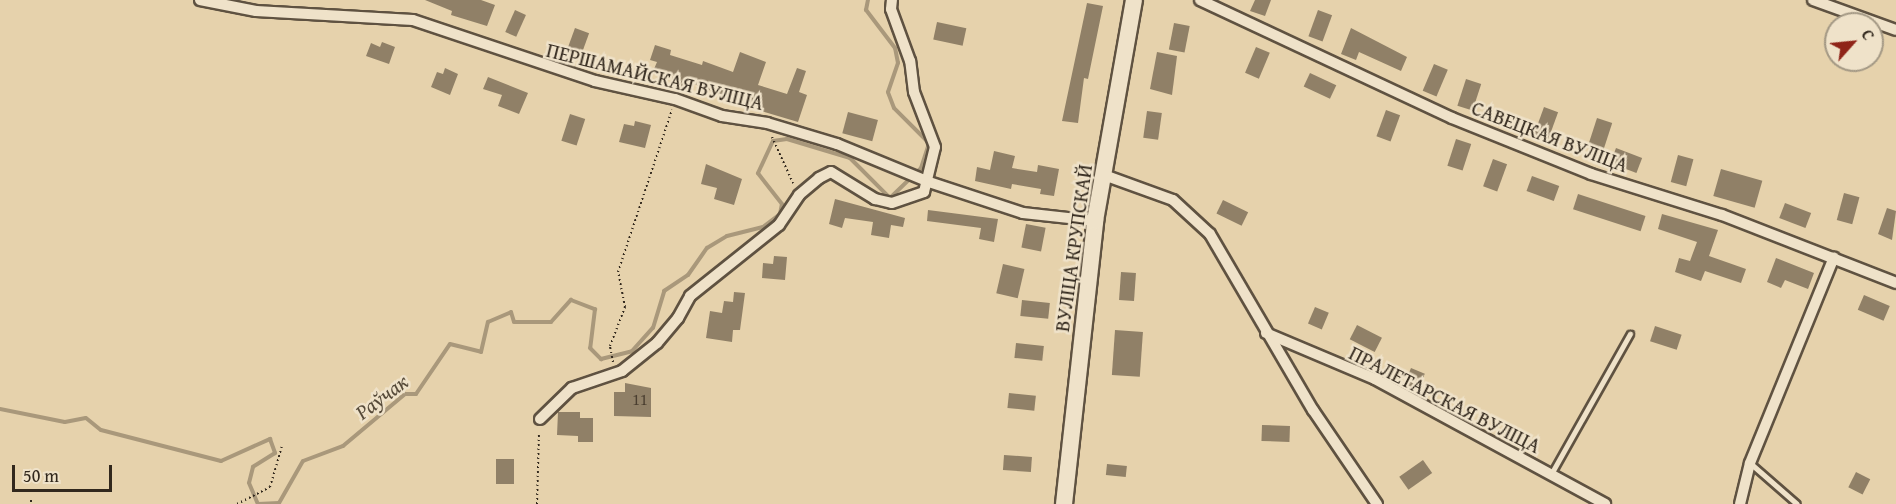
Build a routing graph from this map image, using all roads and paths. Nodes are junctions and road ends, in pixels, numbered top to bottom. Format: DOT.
graph roads {
  1 [pos="200,0"];
  2 [pos="892,0"];
  3 [pos="1134,0"];
  4 [pos="1200,0"];
  5 [pos="1813,0"];
  6 [pos="1896,30"];
  7 [pos="675,99"];
  8 [pos="772,135"];
  9 [pos="1104,175"];
  10 [pos="925,180"];
  11 [pos="799,195"];
  12 [pos="1095,220"];
  13 [pos="1834,256"];
  14 [pos="1896,283"];
  15 [pos="1266,333"];
  16 [pos="1630,334"];
  17 [pos="613,365"];
  18 [pos="540,419"];
  19 [pos="282,446"];
  20 [pos="1750,463"];
  21 [pos="1551,474"];
  22 [pos="237,504"];
  23 [pos="537,504"];
  24 [pos="1064,504"];
  25 [pos="1377,504"];
  26 [pos="1605,504"];
  27 [pos="1740,504"];
  28 [pos="1797,504"];
  1 -- 7 [label="street, ПЕРШАМАЙСКАЯ ВУЛІЦА"];
  2 -- 10 [label="street"];
  3 -- 9 [label="street, ВУЛІЦА КРУПСКАЙ"];
  4 -- 13 [label="street, САВЕЦКАЯ ВУЛІЦА"];
  5 -- 6 [label="street"];
  7 -- 10 [label="street, ПЕРШАМАЙСКАЯ ВУЛІЦА"];
  7 -- 17 [label="path"];
  8 -- 11 [label="path"];
  9 -- 12 [label="street, ВУЛІЦА КРУПСКАЙ"];
  9 -- 15 [label="street"];
  10 -- 11 [label="street"];
  10 -- 12 [label="street, ПЕРШАМАЙСКАЯ ВУЛІЦА"];
  11 -- 18 [label="street"];
  12 -- 24 [label="street, ВУЛІЦА КРУПСКАЙ"];
  13 -- 14 [label="street, САВЕЦКАЯ ВУЛІЦА"];
  13 -- 20 [label="street"];
  15 -- 21 [label="street, ПРАЛЕТАРСКАЯ ВУЛІЦА"];
  15 -- 25 [label="street"];
  16 -- 21 [label="lane"];
  18 -- 23 [label="path"];
  19 -- 22 [label="path"];
  20 -- 27 [label="street"];
  20 -- 28 [label="lane"];
  21 -- 26 [label="street, ПРАЛЕТАРСКАЯ ВУЛІЦА"];
}
